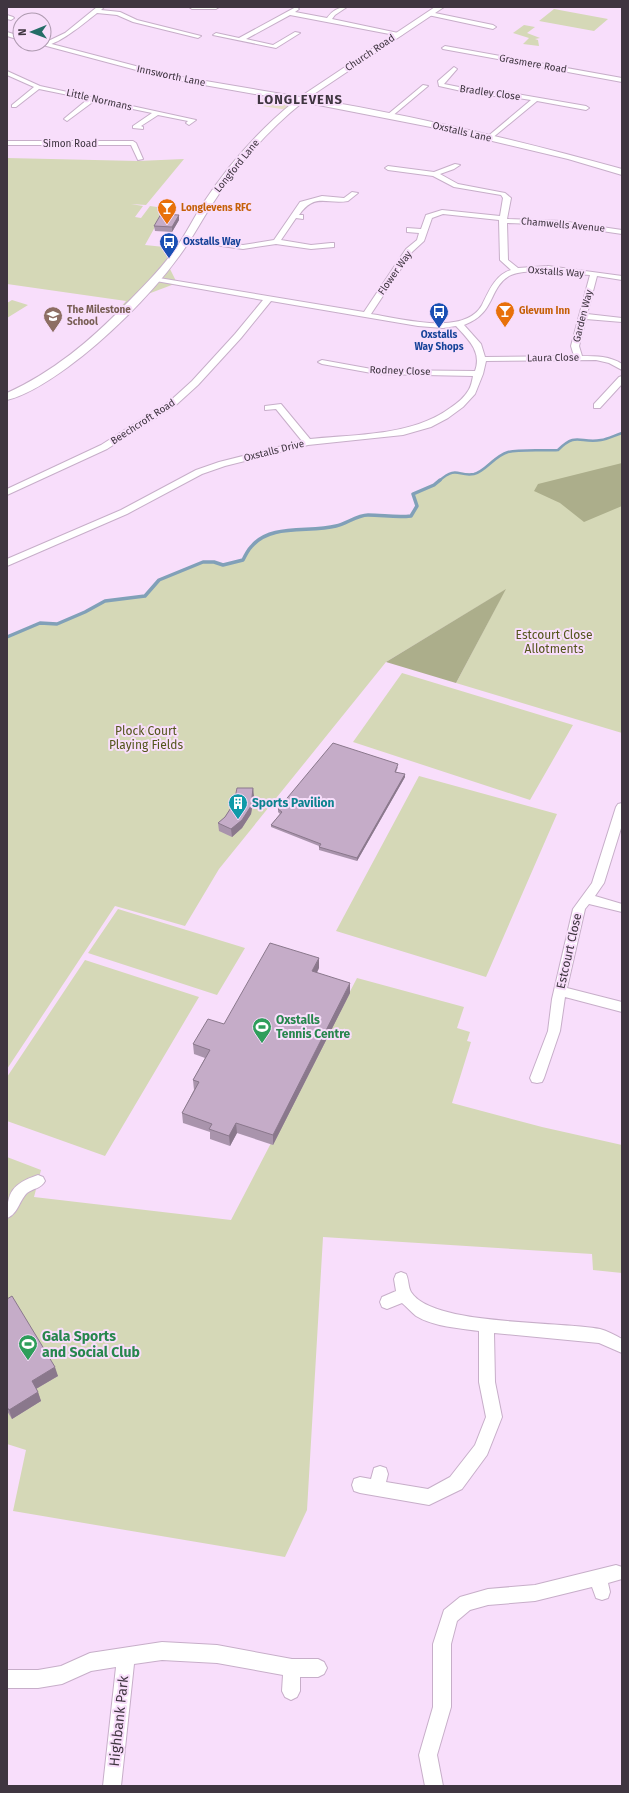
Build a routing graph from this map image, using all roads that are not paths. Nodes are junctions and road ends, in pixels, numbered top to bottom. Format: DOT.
graph roads {
  1 [pos="192,7"];
  2 [pos="216,7"];
  3 [pos="299,7"];
  4 [pos="344,7"];
  5 [pos="440,7"];
  6 [pos="98,9"];
  7 [pos="290,13"];
  8 [pos="430,14"];
  9 [pos="329,20"];
  10 [pos="490,25"];
  11 [pos="400,34"];
  12 [pos="216,35"];
  13 [pos="295,36"];
  14 [pos="193,37"];
  15 [pos="240,40"];
  16 [pos="52,41"];
  17 [pos="52,46"];
  18 [pos="445,48"];
  19 [pos="455,71"];
  20 [pos="7,73"];
  21 [pos="622,80"];
  22 [pos="38,86"];
  23 [pos="425,88"];
  24 [pos="92,99"];
  25 [pos="301,99"];
  26 [pos="535,100"];
  27 [pos="14,104"];
  28 [pos="586,108"];
  29 [pos="156,113"];
  30 [pos="81,116"];
  31 [pos="389,116"];
  32 [pos="193,120"];
  33 [pos="141,128"];
  34 [pos="130,135"];
  35 [pos="488,138"];
  36 [pos="133,143"];
  37 [pos="7,144"];
  38 [pos="140,159"];
  39 [pos="458,165"];
  40 [pos="389,168"];
  41 [pos="622,172"];
  42 [pos="436,174"];
  43 [pos="354,193"];
  44 [pos="503,219"];
  45 [pos="410,230"];
  46 [pos="424,231"];
  47 [pos="622,232"];
  48 [pos="186,239"];
  49 [pos="276,242"];
  50 [pos="331,245"];
  51 [pos="517,271"];
  52 [pos="594,274"];
  53 [pos="622,278"];
  54 [pos="156,279"];
  55 [pos="269,298"];
  56 [pos="366,315"];
  57 [pos="582,316"];
  58 [pos="622,320"];
  59 [pos="458,323"];
  60 [pos="579,358"];
  61 [pos="482,359"];
  62 [pos="312,360"];
  63 [pos="622,368"];
  64 [pos="479,374"];
  65 [pos="622,379"];
  66 [pos="7,397"];
  67 [pos="613,405"];
  68 [pos="268,408"];
  69 [pos="308,442"];
  70 [pos="7,492"];
  71 [pos="7,563"];
  72 [pos="622,809"];
  73 [pos="587,897"];
  74 [pos="622,908"];
  75 [pos="560,991"];
  76 [pos="622,1007"];
  77 [pos="537,1078"];
  78 [pos="38,1181"];
  79 [pos="7,1212"];
  80 [pos="400,1279"];
  81 [pos="404,1295"];
  82 [pos="387,1302"];
  83 [pos="486,1324"];
  84 [pos="622,1346"];
  85 [pos="360,1485"];
  86 [pos="616,1573"];
  87 [pos="126,1657"];
  88 [pos="292,1668"];
  89 [pos="318,1668"];
  90 [pos="7,1679"];
  91 [pos="291,1690"];
  92 [pos="112,1786"];
  93 [pos="434,1786"];
  1 -- 2 [label="street"];
  3 -- 7 [label="street"];
  4 -- 9 [label="street"];
  5 -- 8 [label="street, Church Road"];
  6 -- 14 [label="street"];
  6 -- 16 [label="street"];
  7 -- 9 [label="street"];
  7 -- 15 [label="street"];
  8 -- 10 [label="street"];
  8 -- 11 [label="street, Church Road"];
  9 -- 11 [label="street"];
  11 -- 25 [label="street, Church Road"];
  12 -- 15 [label="street"];
  13 -- 15 [label="street"];
  17 -- 25 [label="street, Innsworth Lane"];
  18 -- 21 [label="street, Grasmere Road"];
  19 -- 26 [label="street, Bradley Close"];
  20 -- 22 [label="street, Little Normans"];
  22 -- 24 [label="street, Little Normans"];
  22 -- 27 [label="street"];
  23 -- 31 [label="street"];
  24 -- 29 [label="street, Little Normans"];
  24 -- 30 [label="street"];
  25 -- 31 [label="street, Oxstalls Lane"];
  25 -- 48 [label="street, Longford Lane"];
  26 -- 28 [label="street, Bradley Close"];
  26 -- 35 [label="street, Bradley Close"];
  29 -- 32 [label="street, Little Normans"];
  29 -- 33 [label="street"];
  31 -- 35 [label="street, Oxstalls Lane"];
  34 -- 36 [label="street"];
  35 -- 41 [label="street, Oxstalls Lane"];
  36 -- 37 [label="street, Simon Road"];
  36 -- 38 [label="street"];
  39 -- 42 [label="street"];
  40 -- 42 [label="street"];
  42 -- 44 [label="street"];
  43 -- 49 [label="street"];
  44 -- 46 [label="street, Flower Way"];
  44 -- 47 [label="street, Chamwells Avenue"];
  44 -- 51 [label="street"];
  45 -- 46 [label="street"];
  46 -- 56 [label="street, Flower Way"];
  48 -- 49 [label="street"];
  48 -- 54 [label="street, Longford Lane"];
  49 -- 50 [label="street"];
  51 -- 52 [label="street, Oxstalls Way"];
  51 -- 59 [label="street, Oxstalls Way"];
  52 -- 53 [label="street, Oxstalls Way"];
  52 -- 57 [label="street, Garden Way"];
  54 -- 55 [label="street, Oxstalls Way"];
  54 -- 66 [label="street, Longford Lane"];
  55 -- 56 [label="street, Oxstalls Way"];
  55 -- 70 [label="street, Beechcroft Road"];
  56 -- 59 [label="street, Oxstalls Way"];
  57 -- 58 [label="street"];
  57 -- 60 [label="street, Garden Way"];
  59 -- 61 [label="street"];
  60 -- 61 [label="street, Laura Close"];
  60 -- 63 [label="street, Laura Close"];
  61 -- 64 [label="street, Oxstalls Drive"];
  62 -- 64 [label="street, Rodney Close"];
  64 -- 69 [label="street, Oxstalls Drive"];
  65 -- 67 [label="street"];
  68 -- 69 [label="street"];
  69 -- 71 [label="street, Oxstalls Drive"];
  72 -- 73 [label="street, Estcourt Close"];
  73 -- 74 [label="street"];
  73 -- 75 [label="street, Estcourt Close"];
  75 -- 76 [label="street"];
  75 -- 77 [label="street, Estcourt Close"];
  78 -- 79 [label="street"];
  80 -- 81 [label="street"];
  81 -- 82 [label="street"];
  81 -- 83 [label="street"];
  83 -- 84 [label="street"];
  83 -- 85 [label="street"];
  86 -- 93 [label="street"];
  87 -- 88 [label="street, Highbank Park"];
  87 -- 90 [label="street, Highbank Park"];
  87 -- 92 [label="street, Highbank Park"];
  88 -- 89 [label="street, Highbank Park"];
  88 -- 91 [label="street"];
}
